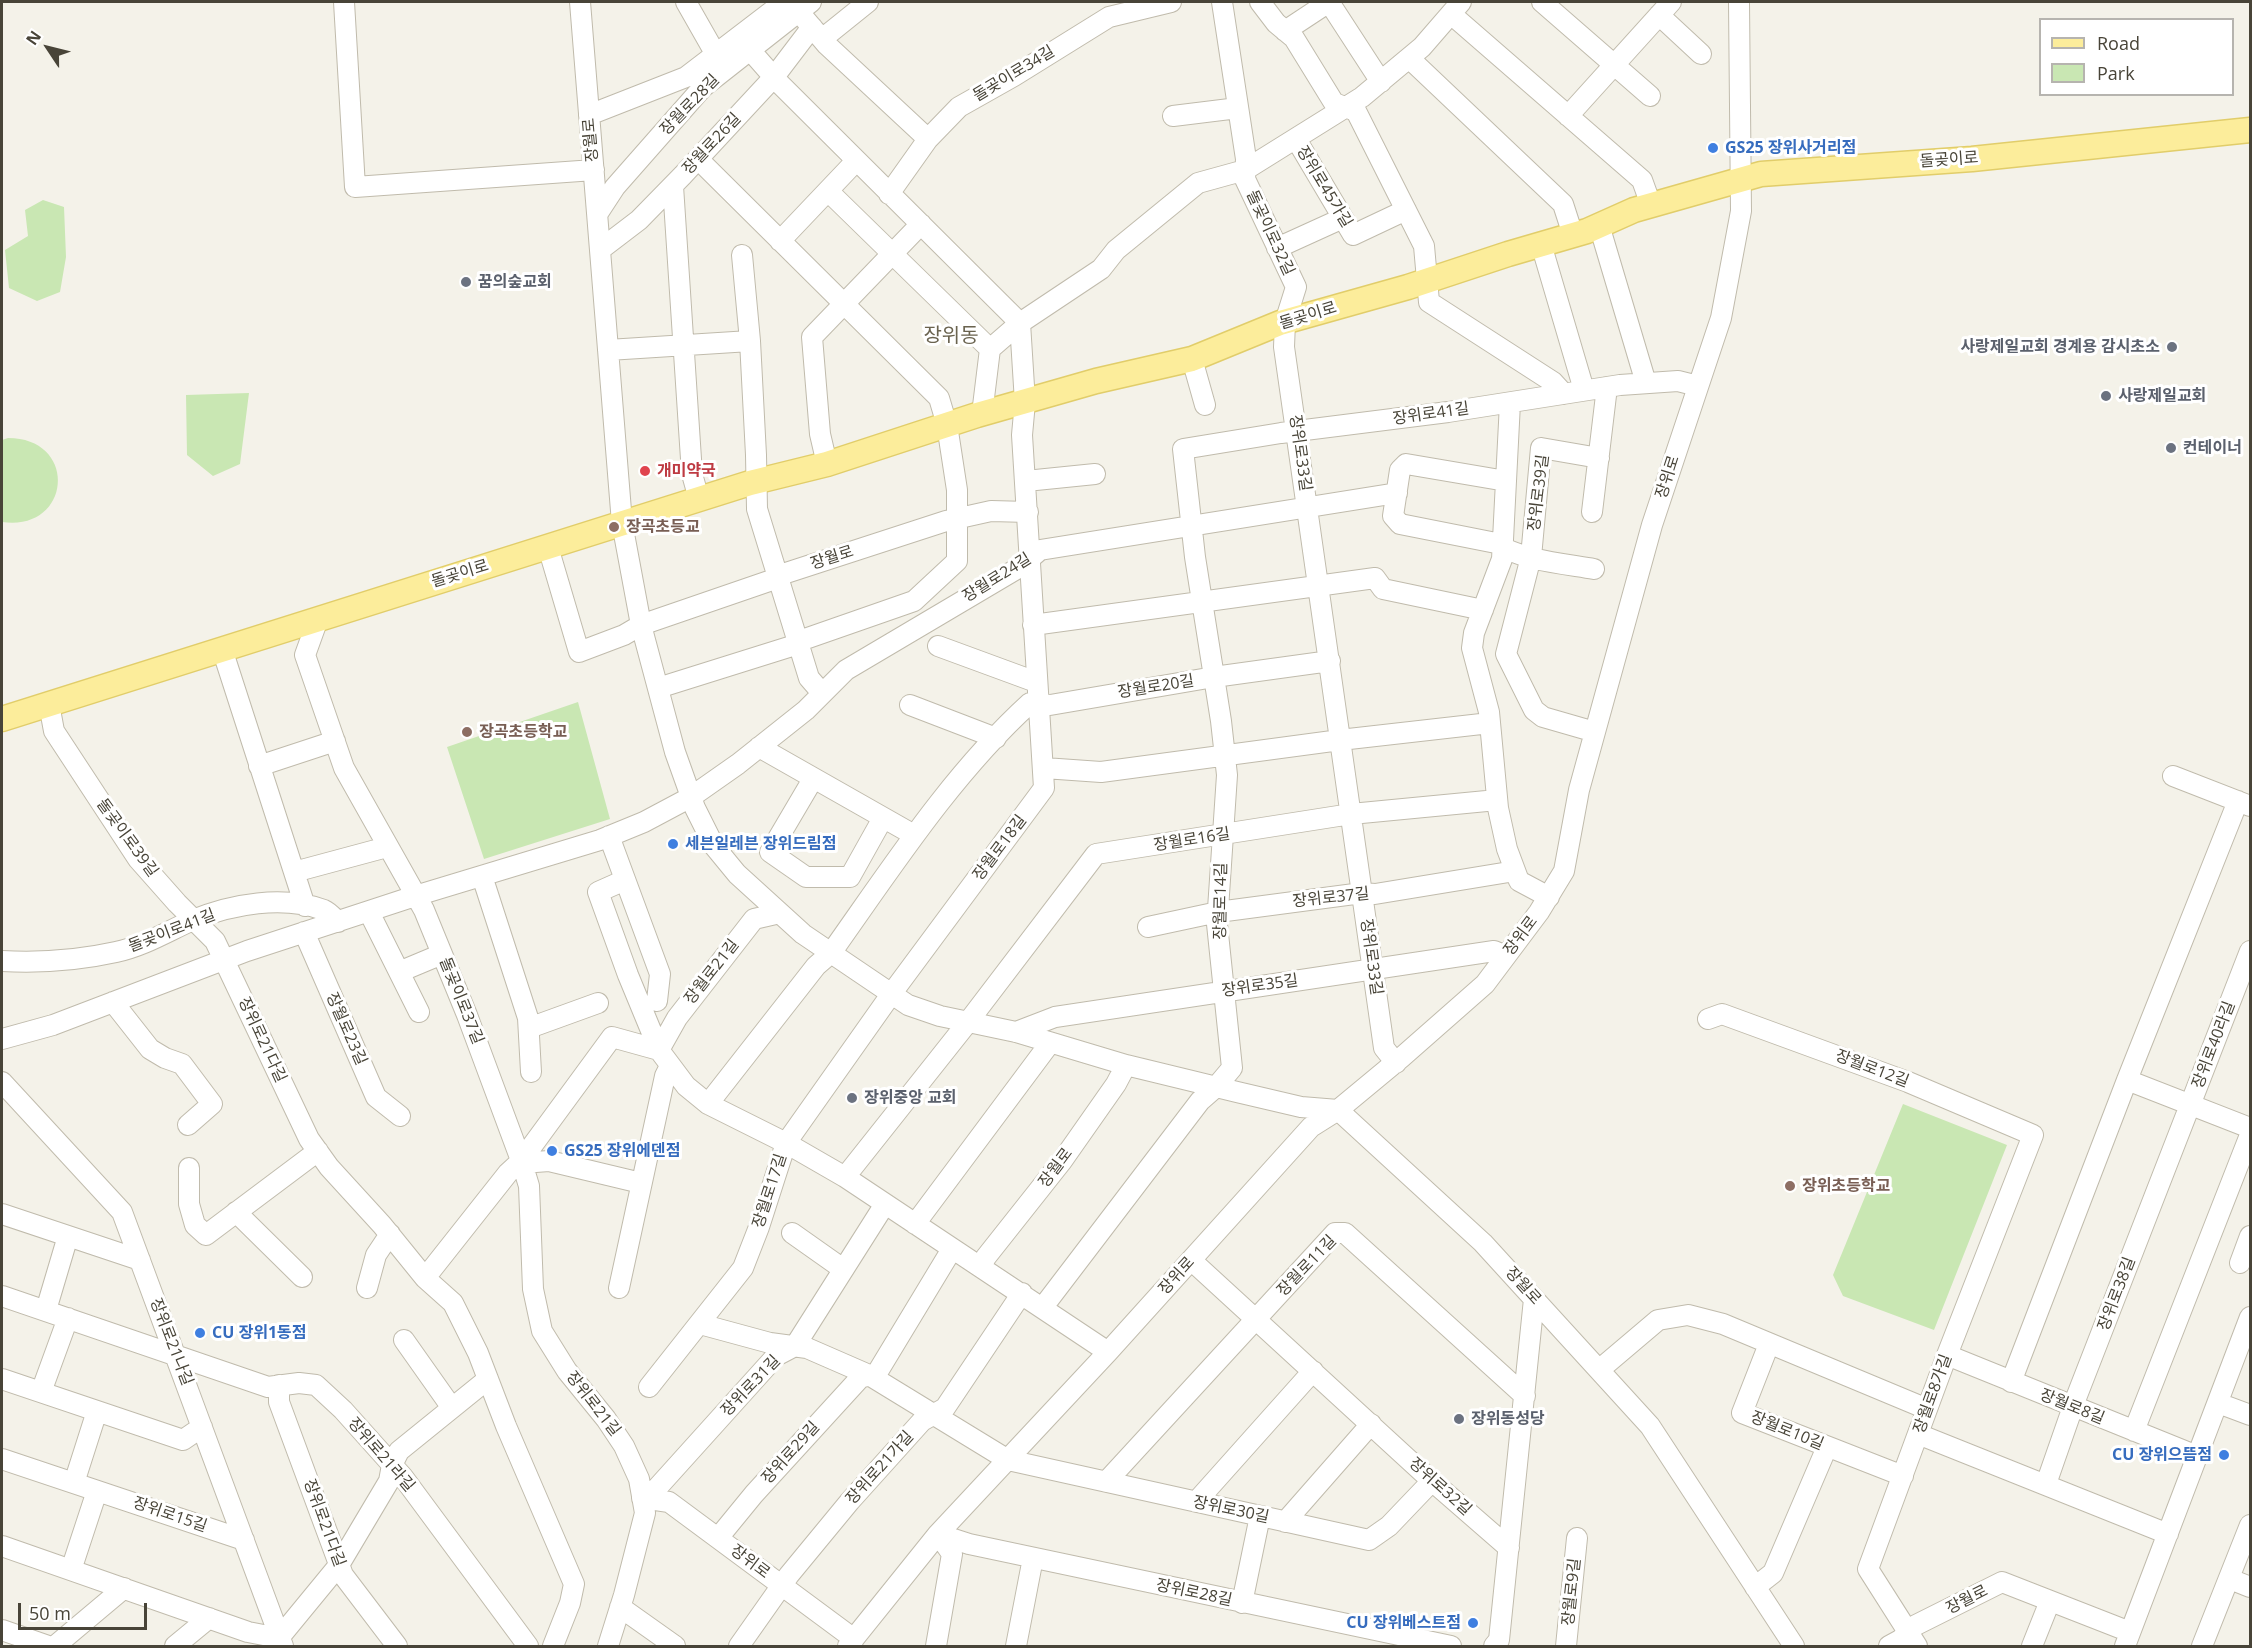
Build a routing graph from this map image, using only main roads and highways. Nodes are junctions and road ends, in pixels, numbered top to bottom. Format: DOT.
graph roads {
  1 [pos="2250,130"];
  2 [pos="2,719"];
  1 -- 2 [label="main road, 돌곶이로"];
}
